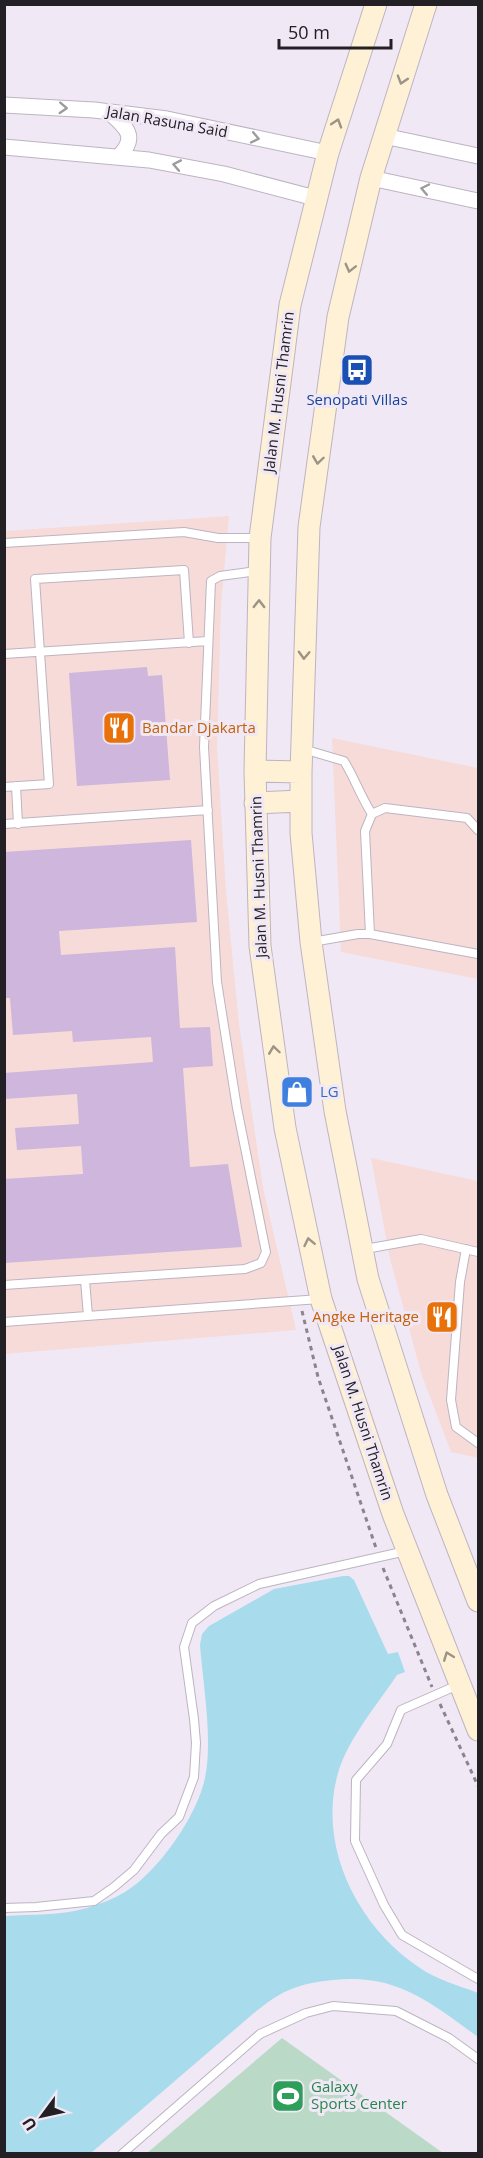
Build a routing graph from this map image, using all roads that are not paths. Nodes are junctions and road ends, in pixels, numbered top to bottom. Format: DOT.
graph roads {
  1 [pos="375,4"];
  2 [pos="426,4"];
  3 [pos="4,105"];
  4 [pos="109,111"];
  5 [pos="384,136"];
  6 [pos="4,147"];
  7 [pos="328,153"];
  8 [pos="478,156"];
  9 [pos="118,157"];
  10 [pos="371,178"];
  11 [pos="315,198"];
  12 [pos="478,201"];
  13 [pos="260,538"];
  14 [pos="4,543"];
  15 [pos="259,571"];
  16 [pos="208,641"];
  17 [pos="189,643"];
  18 [pos="39,651"];
  19 [pos="4,654"];
  20 [pos="301,748"];
  21 [pos="255,771"];
  22 [pos="301,772"];
  23 [pos="16,786"];
  24 [pos="4,787"];
  25 [pos="302,801"];
  26 [pos="255,803"];
  27 [pos="208,810"];
  28 [pos="372,814"];
  29 [pos="18,824"];
  30 [pos="4,825"];
  31 [pos="478,830"];
  32 [pos="370,934"];
  33 [pos="310,942"];
  34 [pos="478,954"];
  35 [pos="362,1249"];
  36 [pos="466,1249"];
  37 [pos="478,1252"];
  38 [pos="85,1280"];
  39 [pos="4,1285"];
  40 [pos="321,1299"];
  41 [pos="88,1316"];
  42 [pos="4,1322"];
  43 [pos="478,1443"];
  44 [pos="407,1551"];
  45 [pos="478,1601"];
  46 [pos="459,1685"];
  47 [pos="478,1730"];
  48 [pos="4,1908"];
  49 [pos="478,1978"];
  50 [pos="478,2059"];
  51 [pos="122,2154"];
  7 -- 1 [label="main road, Jalan M. Husni Thamrin, one-way"];
  2 -- 5 [label="main road, one-way"];
  3 -- 4 [label="street, Jalan Rasuna Said, one-way"];
  4 -- 7 [label="street, Jalan Rasuna Said, one-way"];
  4 -- 9 [label="street"];
  5 -- 8 [label="street"];
  5 -- 10 [label="main road"];
  6 -- 9 [label="street"];
  7 -- 11 [label="main road, Jalan M. Husni Thamrin"];
  11 -- 9 [label="street, one-way"];
  12 -- 10 [label="street, one-way"];
  10 -- 20 [label="main road, one-way"];
  11 -- 13 [label="main road, Jalan M. Husni Thamrin"];
  13 -- 14 [label="lane"];
  13 -- 15 [label="main road, Jalan M. Husni Thamrin"];
  15 -- 16 [label="lane"];
  21 -- 15 [label="main road, Jalan M. Husni Thamrin, one-way"];
  16 -- 17 [label="lane"];
  16 -- 27 [label="lane"];
  17 -- 18 [label="lane"];
  17 -- 18 [label="lane"];
  18 -- 19 [label="lane"];
  18 -- 23 [label="lane"];
  20 -- 22 [label="main road"];
  20 -- 28 [label="lane"];
  21 -- 22 [label="main road"];
  21 -- 26 [label="main road, Jalan M. Husni Thamrin"];
  22 -- 25 [label="main road"];
  23 -- 24 [label="lane"];
  23 -- 29 [label="lane"];
  25 -- 26 [label="main road"];
  25 -- 33 [label="main road"];
  40 -- 26 [label="main road, Jalan M. Husni Thamrin, one-way"];
  27 -- 29 [label="lane"];
  27 -- 38 [label="lane"];
  28 -- 31 [label="lane"];
  28 -- 32 [label="lane"];
  29 -- 30 [label="lane"];
  32 -- 33 [label="lane"];
  32 -- 34 [label="lane"];
  33 -- 35 [label="main road"];
  35 -- 36 [label="lane"];
  35 -- 45 [label="main road"];
  36 -- 37 [label="lane"];
  36 -- 43 [label="lane"];
  38 -- 39 [label="lane"];
  38 -- 41 [label="lane"];
  40 -- 41 [label="lane"];
  40 -- 44 [label="main road, Jalan M. Husni Thamrin"];
  41 -- 42 [label="lane"];
  46 -- 44 [label="main road, Jalan M. Husni Thamrin, one-way"];
  44 -- 48 [label="lane"];
  46 -- 47 [label="main road, Jalan M. Husni Thamrin"];
  46 -- 49 [label="lane"];
  50 -- 51 [label="lane"];
}
